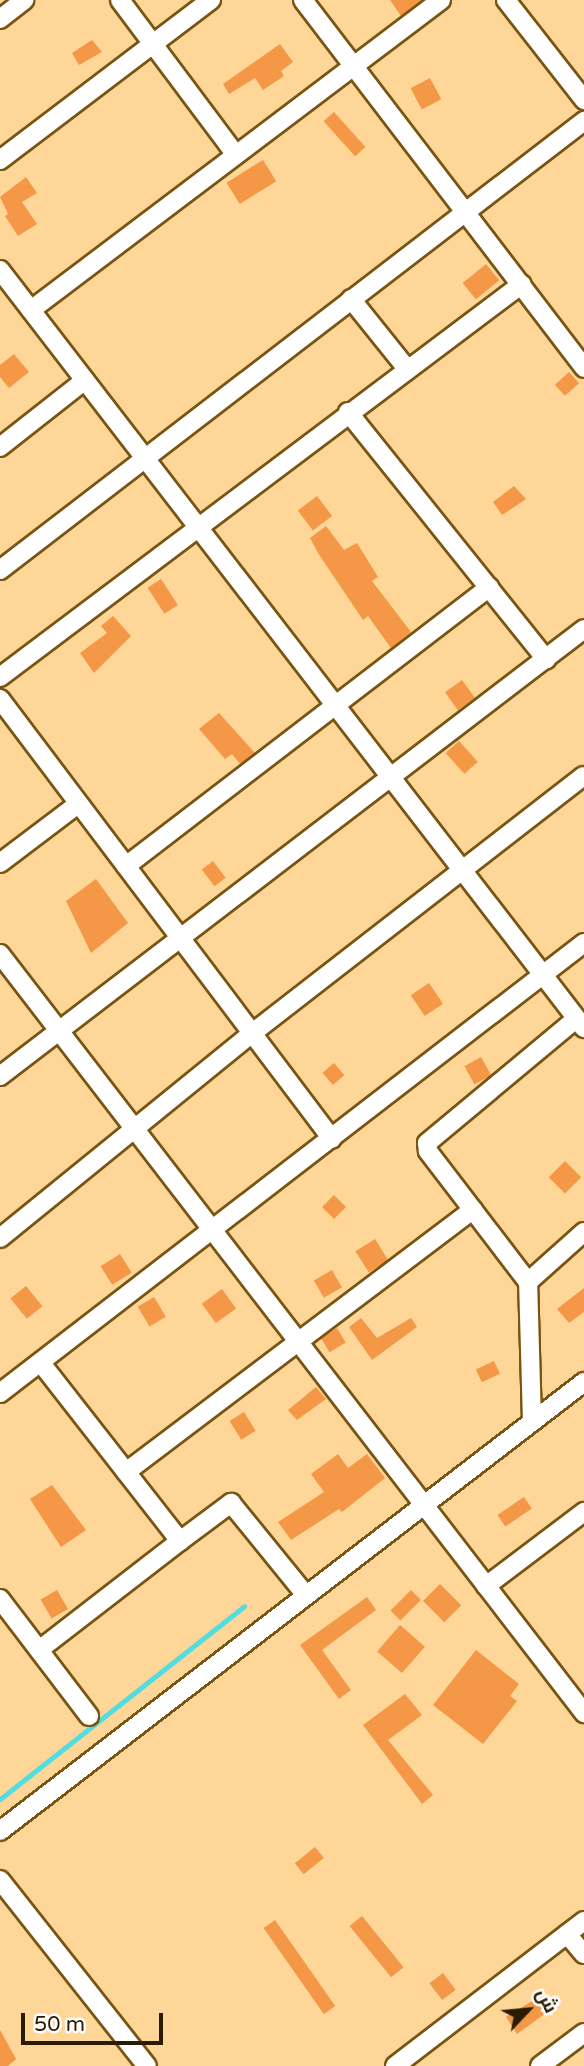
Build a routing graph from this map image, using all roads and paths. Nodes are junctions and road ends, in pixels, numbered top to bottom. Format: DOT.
graph roads {
  1 [pos="24,0"];
  2 [pos="120,0"];
  3 [pos="211,0"];
  4 [pos="303,0"];
  5 [pos="441,0"];
  6 [pos="506,0"];
  7 [pos="0,19"];
  8 [pos="154,44"];
  9 [pos="352,64"];
  10 [pos="584,100"];
  11 [pos="584,121"];
  12 [pos="235,154"];
  13 [pos="0,160"];
  14 [pos="466,211"];
  15 [pos="0,270"];
  16 [pos="522,284"];
  17 [pos="351,299"];
  18 [pos="31,310"];
  19 [pos="584,368"];
  20 [pos="407,369"];
  21 [pos="85,380"];
  22 [pos="348,412"];
  23 [pos="0,447"];
  24 [pos="145,458"];
  25 [pos="196,525"];
  26 [pos="0,570"];
  27 [pos="489,587"];
  28 [pos="584,629"];
  29 [pos="546,659"];
  30 [pos="0,677"];
  31 [pos="0,699"];
  32 [pos="334,707"];
  33 [pos="584,776"];
  34 [pos="392,779"];
  35 [pos="78,804"];
  36 [pos="0,863"];
  37 [pos="126,866"];
  38 [pos="463,871"];
  39 [pos="180,937"];
  40 [pos="584,943"];
  41 [pos="0,954"];
  42 [pos="542,975"];
  43 [pos="580,1023"];
  44 [pos="59,1032"];
  45 [pos="251,1034"];
  46 [pos="0,1076"];
  47 [pos="134,1130"];
  48 [pos="332,1139"];
  49 [pos="473,1210"];
  50 [pos="213,1232"];
  51 [pos="584,1232"];
  52 [pos="0,1238"];
  53 [pos="528,1282"];
  54 [pos="296,1339"];
  55 [pos="41,1363"];
  56 [pos="584,1382"];
  57 [pos="0,1393"];
  58 [pos="532,1422"];
  59 [pos="126,1472"];
  60 [pos="423,1505"];
  61 [pos="584,1512"];
  62 [pos="180,1541"];
  63 [pos="486,1587"];
  64 [pos="305,1594"];
  65 [pos="0,1599"];
  66 [pos="39,1650"];
  67 [pos="581,1704"];
  68 [pos="89,1716"];
  69 [pos="0,1831"];
  70 [pos="0,1880"];
  71 [pos="584,1921"];
  72 [pos="567,1934"];
  73 [pos="584,1954"];
  74 [pos="584,2033"];
  75 [pos="147,2066"];
  76 [pos="395,2066"];
  77 [pos="540,2066"];
  1 -- 7 [label="street"];
  2 -- 8 [label="street"];
  3 -- 8 [label="street"];
  4 -- 9 [label="street"];
  5 -- 9 [label="street"];
  6 -- 10 [label="street"];
  8 -- 12 [label="street"];
  8 -- 13 [label="street"];
  9 -- 12 [label="street"];
  9 -- 14 [label="street"];
  11 -- 14 [label="street"];
  12 -- 18 [label="street"];
  14 -- 16 [label="street"];
  14 -- 17 [label="street"];
  15 -- 18 [label="street"];
  16 -- 19 [label="street"];
  16 -- 20 [label="street"];
  17 -- 20 [label="street"];
  17 -- 24 [label="street"];
  18 -- 21 [label="street"];
  20 -- 22 [label="street"];
  21 -- 23 [label="street"];
  21 -- 24 [label="street"];
  22 -- 25 [label="street"];
  22 -- 27 [label="street"];
  24 -- 25 [label="street"];
  24 -- 26 [label="street"];
  25 -- 30 [label="street"];
  25 -- 32 [label="street"];
  27 -- 29 [label="street"];
  27 -- 32 [label="street"];
  28 -- 29 [label="street"];
  29 -- 34 [label="street"];
  31 -- 35 [label="street"];
  32 -- 34 [label="street"];
  32 -- 37 [label="street"];
  33 -- 38 [label="street"];
  34 -- 38 [label="street"];
  34 -- 39 [label="street"];
  35 -- 36 [label="street"];
  35 -- 37 [label="street"];
  37 -- 39 [label="street"];
  38 -- 42 [label="street"];
  38 -- 45 [label="street"];
  39 -- 44 [label="street"];
  39 -- 45 [label="street"];
  40 -- 42 [label="street"];
  41 -- 44 [label="street"];
  42 -- 43 [label="street"];
  42 -- 48 [label="street"];
  43 -- 49 [label="street"];
  44 -- 46 [label="street"];
  44 -- 47 [label="street"];
  45 -- 47 [label="street"];
  45 -- 48 [label="street"];
  47 -- 50 [label="street"];
  47 -- 52 [label="street"];
  48 -- 50 [label="street"];
  49 -- 53 [label="street"];
  49 -- 54 [label="street"];
  50 -- 54 [label="street"];
  50 -- 55 [label="street"];
  51 -- 53 [label="street"];
  53 -- 58 [label="street"];
  54 -- 59 [label="street"];
  54 -- 60 [label="street"];
  55 -- 57 [label="street"];
  55 -- 59 [label="street"];
  56 -- 58 [label="street"];
  58 -- 60 [label="street"];
  59 -- 62 [label="street"];
  60 -- 63 [label="street"];
  60 -- 64 [label="street"];
  61 -- 63 [label="street"];
  62 -- 64 [label="street"];
  62 -- 66 [label="street"];
  63 -- 67 [label="street"];
  64 -- 69 [label="street"];
  65 -- 66 [label="street"];
  66 -- 68 [label="street"];
  70 -- 75 [label="street"];
  71 -- 72 [label="street"];
  72 -- 73 [label="street"];
  72 -- 76 [label="street"];
  74 -- 77 [label="street"];
}
